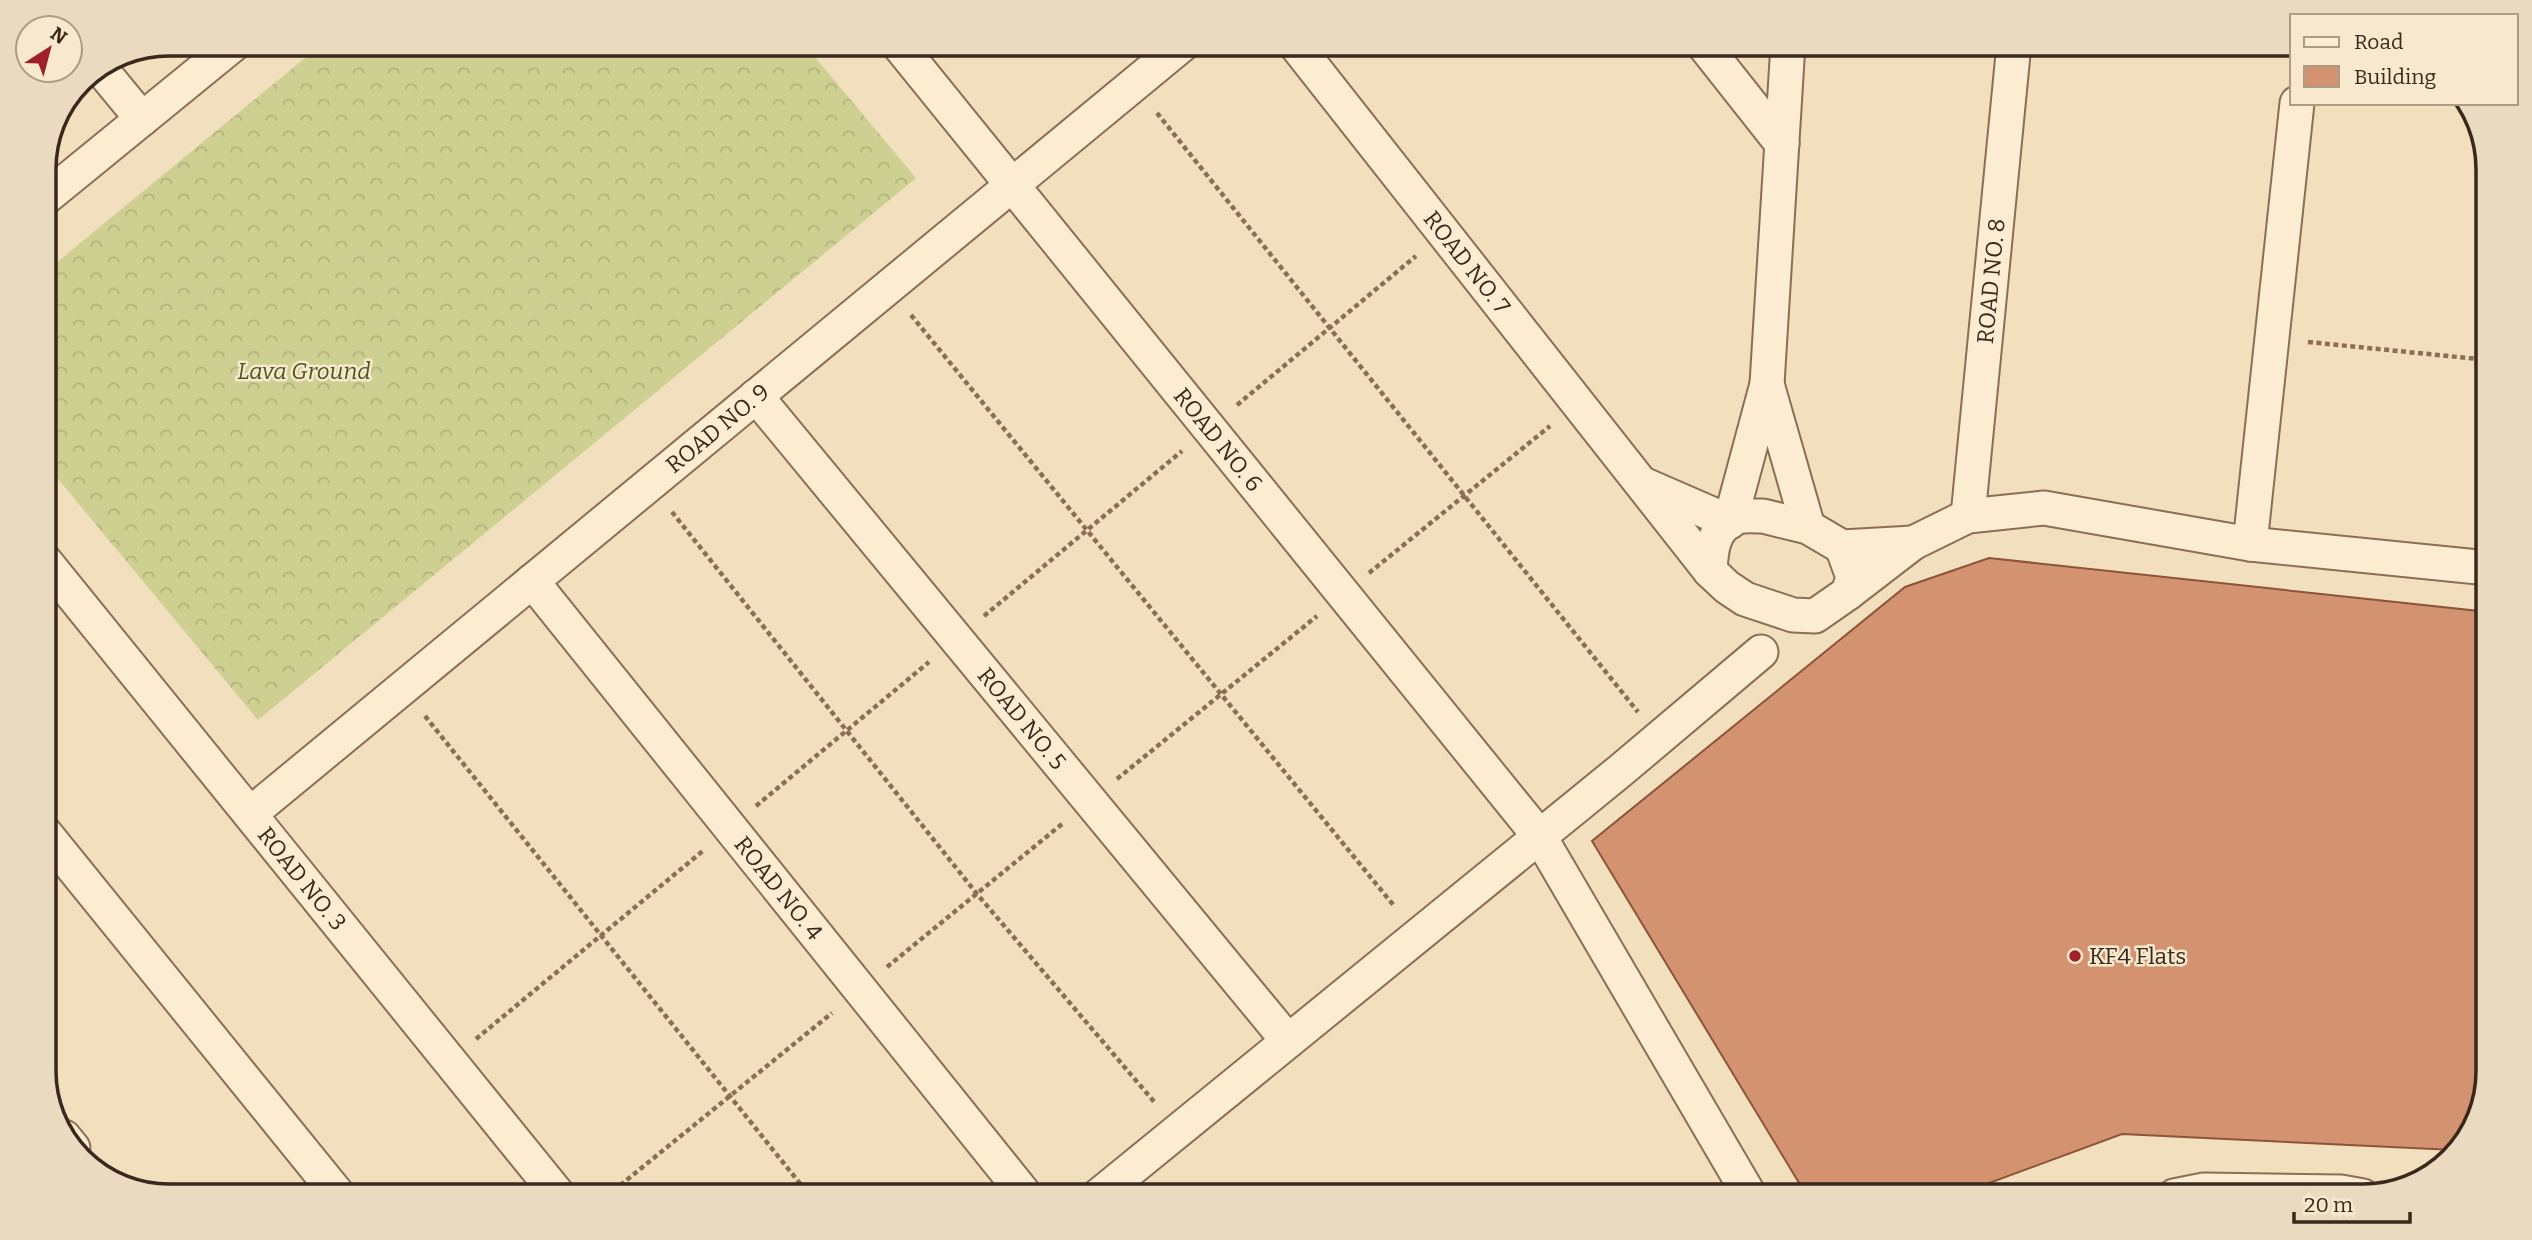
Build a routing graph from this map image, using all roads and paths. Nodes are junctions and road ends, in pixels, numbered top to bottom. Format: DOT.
graph roads {
  1 [pos="219,56"];
  2 [pos="908,56"];
  3 [pos="1112,56"];
  4 [pos="1168,56"];
  5 [pos="1304,56"];
  6 [pos="1712,56"];
  7 [pos="1787,56"];
  8 [pos="2013,56"];
  9 [pos="106,75"];
  10 [pos="1134,84"];
  11 [pos="2297,105"];
  12 [pos="142,119"];
  13 [pos="1782,144"];
  14 [pos="1012,185"];
  15 [pos="56,189"];
  16 [pos="888,287"];
  17 [pos="2272,339"];
  18 [pos="2476,359"];
  19 [pos="1767,384"];
  20 [pos="755,396"];
  21 [pos="1640,483"];
  22 [pos="650,484"];
  23 [pos="1968,516"];
  24 [pos="1808,527"];
  25 [pos="1913,543"];
  26 [pos="2250,544"];
  27 [pos="1842,547"];
  28 [pos="2476,567"];
  29 [pos="1710,571"];
  30 [pos="56,575"];
  31 [pos="532,581"];
  32 [pos="1848,593"];
  33 [pos="1745,599"];
  34 [pos="1815,615"];
  35 [pos="1761,652"];
  36 [pos="402,688"];
  37 [pos="1659,738"];
  38 [pos="250,814"];
  39 [pos="1539,837"];
  40 [pos="56,847"];
  41 [pos="1418,936"];
  42 [pos="1288,1041"];
  43 [pos="1179,1131"];
  44 [pos="329,1184"];
  45 [pos="549,1184"];
  46 [pos="800,1184"];
  47 [pos="1016,1184"];
  48 [pos="1113,1184"];
  49 [pos="1743,1184"];
  1 -- 12 [label="street"];
  2 -- 14 [label="street, ROAD NO. 6"];
  3 -- 10 [label="path"];
  4 -- 10 [label="street, ROAD NO. 9"];
  5 -- 21 [label="street, ROAD NO. 7"];
  6 -- 13 [label="street"];
  7 -- 13 [label="street"];
  8 -- 23 [label="street, ROAD NO. 8"];
  9 -- 12 [label="street"];
  10 -- 14 [label="street, ROAD NO. 9"];
  10 -- 37 [label="path"];
  11 -- 17 [label="street"];
  12 -- 15 [label="street"];
  13 -- 19 [label="street"];
  14 -- 16 [label="street, ROAD NO. 9"];
  14 -- 39 [label="street, ROAD NO. 6"];
  16 -- 20 [label="street, ROAD NO. 9"];
  16 -- 41 [label="path"];
  17 -- 18 [label="path"];
  17 -- 26 [label="street"];
  19 -- 21 [label="street"];
  19 -- 24 [label="street"];
  20 -- 22 [label="street, ROAD NO. 9"];
  20 -- 42 [label="street, ROAD NO. 5"];
  21 -- 29 [label="street, ROAD NO. 7"];
  22 -- 31 [label="street, ROAD NO. 9"];
  22 -- 43 [label="path"];
  23 -- 25 [label="street"];
  23 -- 26 [label="street"];
  24 -- 27 [label="street"];
  24 -- 29 [label="street"];
  25 -- 27 [label="street"];
  25 -- 32 [label="street"];
  26 -- 28 [label="street"];
  27 -- 32 [label="street"];
  29 -- 33 [label="street"];
  30 -- 38 [label="street, ROAD NO. 3"];
  31 -- 36 [label="street, ROAD NO. 9"];
  31 -- 47 [label="street, ROAD NO. 4"];
  32 -- 34 [label="street"];
  33 -- 34 [label="street"];
  33 -- 35 [label="street"];
  34 -- 35 [label="street"];
  35 -- 37 [label="street"];
  36 -- 38 [label="street, ROAD NO. 9"];
  36 -- 46 [label="path"];
  37 -- 39 [label="street"];
  38 -- 45 [label="street, ROAD NO. 3"];
  39 -- 41 [label="street"];
  39 -- 49 [label="street, ROAD NO. 6"];
  40 -- 44 [label="street"];
  41 -- 42 [label="street"];
  42 -- 43 [label="street"];
  43 -- 48 [label="street"];
}
